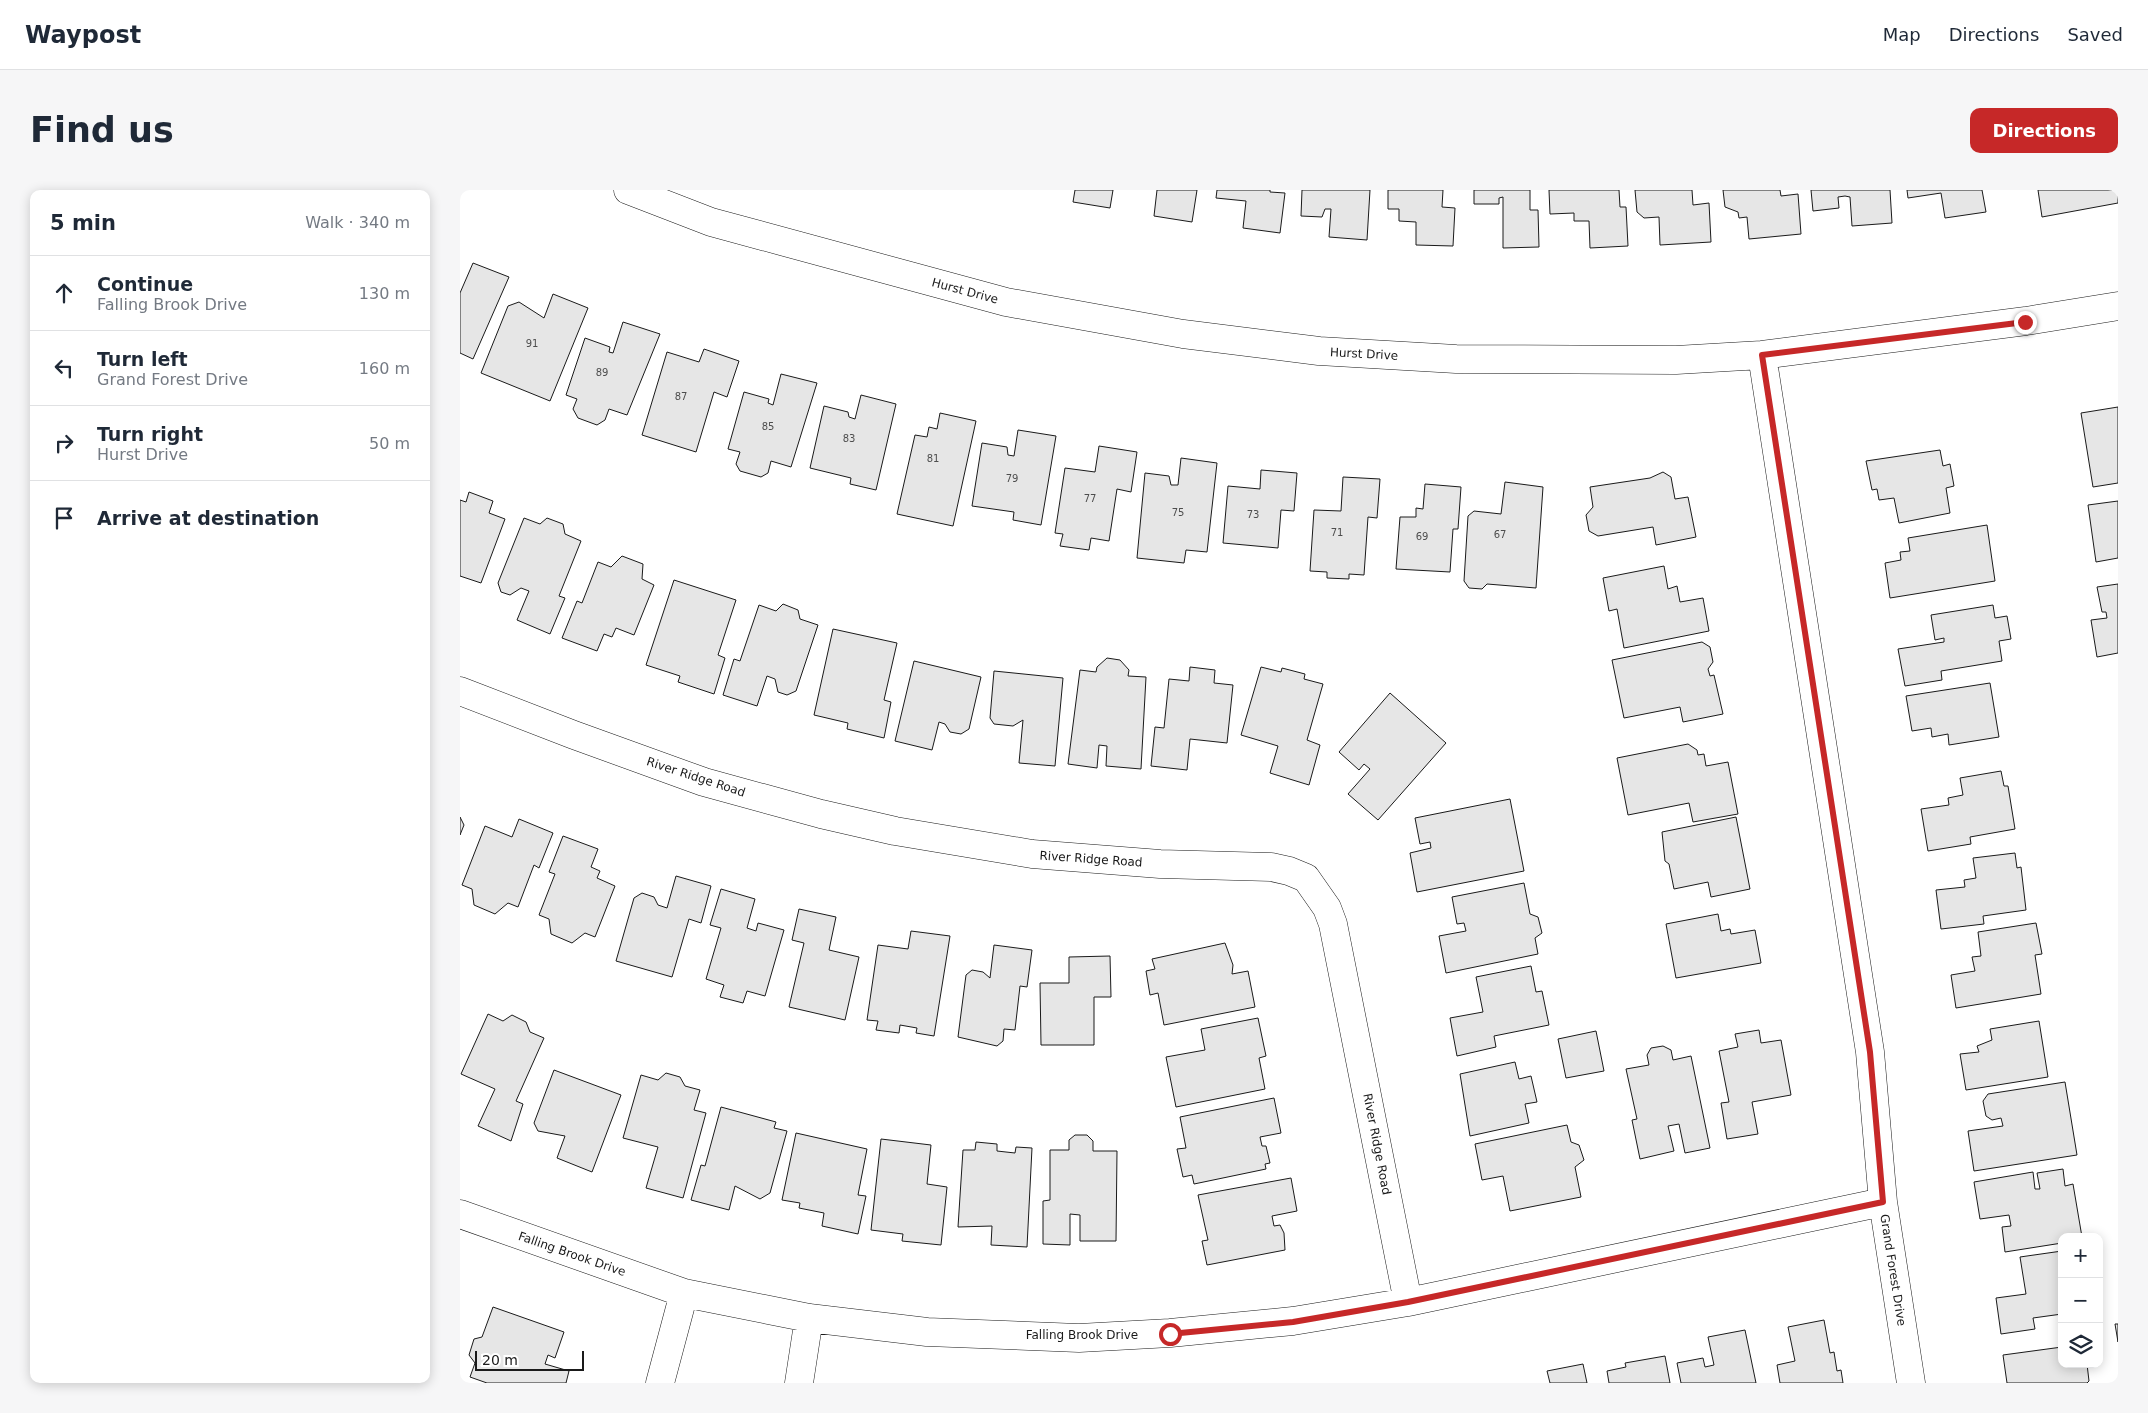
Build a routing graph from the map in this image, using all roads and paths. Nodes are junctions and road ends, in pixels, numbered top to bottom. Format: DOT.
graph roads {
  1 [pos="628,190"];
  2 [pos="2118,306"];
  3 [pos="1762,355"];
  4 [pos="460,691"];
  5 [pos="1883,1202"];
  6 [pos="460,1214"];
  7 [pos="684,1293"];
  8 [pos="1408,1302"];
  9 [pos="810,1318"];
  10 [pos="660,1383"];
  11 [pos="799,1383"];
  12 [pos="1912,1383"];
  1 -- 3 [label="street, Hurst Drive"];
  2 -- 3 [label="street, Hurst Drive"];
  3 -- 5 [label="street, Grand Forest Drive"];
  4 -- 8 [label="street, River Ridge Road"];
  5 -- 8 [label="street, Falling Brook Drive"];
  5 -- 12 [label="street, Grand Forest Drive"];
  6 -- 7 [label="street, Falling Brook Drive"];
  7 -- 9 [label="street, Falling Brook Drive"];
  7 -- 10 [label="street"];
  8 -- 9 [label="street, Falling Brook Drive"];
  9 -- 11 [label="street"];
}
